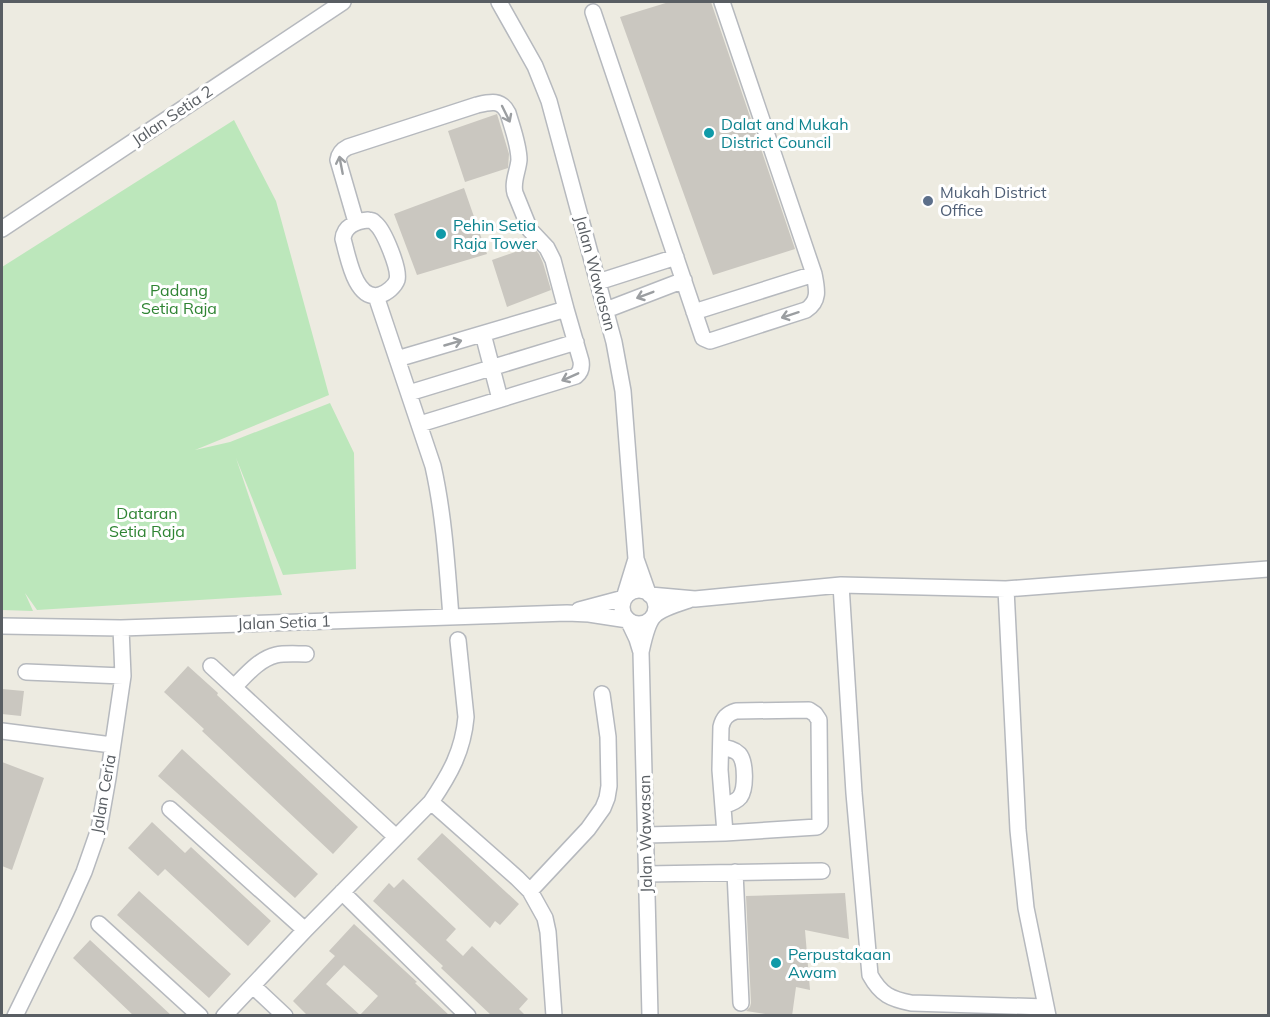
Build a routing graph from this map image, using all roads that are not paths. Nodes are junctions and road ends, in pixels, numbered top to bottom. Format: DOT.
graph roads {
  1 [pos="343,2"];
  2 [pos="499,2"];
  3 [pos="722,2"];
  4 [pos="593,12"];
  5 [pos="356,222"];
  6 [pos="2,229"];
  7 [pos="676,257"];
  8 [pos="814,274"];
  9 [pos="684,280"];
  10 [pos="598,282"];
  11 [pos="376,296"];
  12 [pos="566,309"];
  13 [pos="606,310"];
  14 [pos="694,312"];
  15 [pos="483,334"];
  16 [pos="576,342"];
  17 [pos="397,359"];
  18 [pos="492,368"];
  19 [pos="409,393"];
  20 [pos="500,399"];
  21 [pos="420,424"];
  22 [pos="636,559"];
  23 [pos="1269,569"];
  24 [pos="841,585"];
  25 [pos="1006,589"];
  26 [pos="649,594"];
  27 [pos="624,598"];
  28 [pos="695,599"];
  29 [pos="567,613"];
  30 [pos="654,616"];
  31 [pos="452,617"];
  32 [pos="628,620"];
  33 [pos="2,626"];
  34 [pos="121,628"];
  35 [pos="458,640"];
  36 [pos="641,652"];
  37 [pos="306,654"];
  38 [pos="211,666"];
  39 [pos="26,672"];
  40 [pos="123,676"];
  41 [pos="234,687"];
  42 [pos="602,694"];
  43 [pos="2,731"];
  44 [pos="112,745"];
  45 [pos="721,747"];
  46 [pos="431,802"];
  47 [pos="723,806"];
  48 [pos="170,809"];
  49 [pos="725,833"];
  50 [pos="646,835"];
  51 [pos="396,837"];
  52 [pos="822,871"];
  53 [pos="735,872"];
  54 [pos="646,874"];
  55 [pos="530,891"];
  56 [pos="342,892"];
  57 [pos="99,924"];
  58 [pos="305,930"];
  59 [pos="253,986"];
  60 [pos="741,1003"];
  61 [pos="1047,1011"];
  62 [pos="15,1016"];
  63 [pos="200,1016"];
  64 [pos="224,1016"];
  65 [pos="285,1016"];
  66 [pos="468,1016"];
  67 [pos="554,1016"];
  68 [pos="650,1016"];
  1 -- 6 [label="street, Jalan Setia 2"];
  2 -- 10 [label="street, Jalan Wawasan"];
  3 -- 8 [label="street"];
  4 -- 7 [label="street"];
  5 -- 11 [label="street"];
  5 -- 11 [label="street"];
  5 -- 12 [label="street, one-way"];
  7 -- 9 [label="street"];
  7 -- 10 [label="street"];
  8 -- 14 [label="street"];
  8 -- 14 [label="street, one-way"];
  9 -- 13 [label="street, one-way"];
  9 -- 14 [label="street"];
  10 -- 13 [label="street, Jalan Wawasan"];
  11 -- 17 [label="street"];
  12 -- 15 [label="street"];
  12 -- 16 [label="street"];
  13 -- 22 [label="street, Jalan Wawasan"];
  17 -- 15 [label="street, one-way"];
  15 -- 18 [label="street"];
  16 -- 18 [label="street"];
  16 -- 20 [label="street, one-way"];
  17 -- 19 [label="street"];
  18 -- 19 [label="street"];
  18 -- 20 [label="street"];
  19 -- 21 [label="street"];
  20 -- 21 [label="street"];
  21 -- 31 [label="street"];
  22 -- 26 [label="street, Jalan Wawasan"];
  22 -- 27 [label="street, Jalan Wawasan"];
  23 -- 25 [label="street"];
  24 -- 25 [label="street"];
  24 -- 28 [label="street"];
  24 -- 61 [label="street"];
  25 -- 61 [label="street"];
  26 -- 27 [label="street"];
  26 -- 28 [label="street"];
  26 -- 30 [label="street"];
  27 -- 29 [label="street, Jalan Setia 1"];
  27 -- 32 [label="street"];
  28 -- 30 [label="street"];
  29 -- 31 [label="street, Jalan Setia 1"];
  29 -- 32 [label="street, Jalan Setia 1"];
  30 -- 32 [label="street"];
  30 -- 36 [label="street, Jalan Wawasan"];
  31 -- 34 [label="street, Jalan Setia 1"];
  32 -- 36 [label="street, Jalan Wawasan"];
  33 -- 34 [label="street, Jalan Setia 1"];
  34 -- 40 [label="street, Jalan Ceria"];
  35 -- 46 [label="street"];
  36 -- 50 [label="street, Jalan Wawasan"];
  37 -- 41 [label="street"];
  38 -- 41 [label="street"];
  39 -- 40 [label="street"];
  40 -- 44 [label="street, Jalan Ceria"];
  41 -- 51 [label="street"];
  42 -- 55 [label="street"];
  43 -- 44 [label="street"];
  44 -- 62 [label="street, Jalan Ceria"];
  45 -- 47 [label="street"];
  45 -- 47 [label="street"];
  45 -- 49 [label="street"];
  46 -- 51 [label="street"];
  46 -- 55 [label="street"];
  47 -- 49 [label="street"];
  48 -- 58 [label="street"];
  49 -- 50 [label="street"];
  50 -- 54 [label="street, Jalan Wawasan"];
  51 -- 56 [label="street"];
  52 -- 53 [label="street"];
  53 -- 54 [label="street"];
  53 -- 60 [label="street"];
  54 -- 68 [label="street, Jalan Wawasan"];
  55 -- 67 [label="street"];
  56 -- 58 [label="street"];
  56 -- 66 [label="street"];
  57 -- 63 [label="street"];
  58 -- 59 [label="street"];
  59 -- 64 [label="street"];
  59 -- 65 [label="street"];
}
